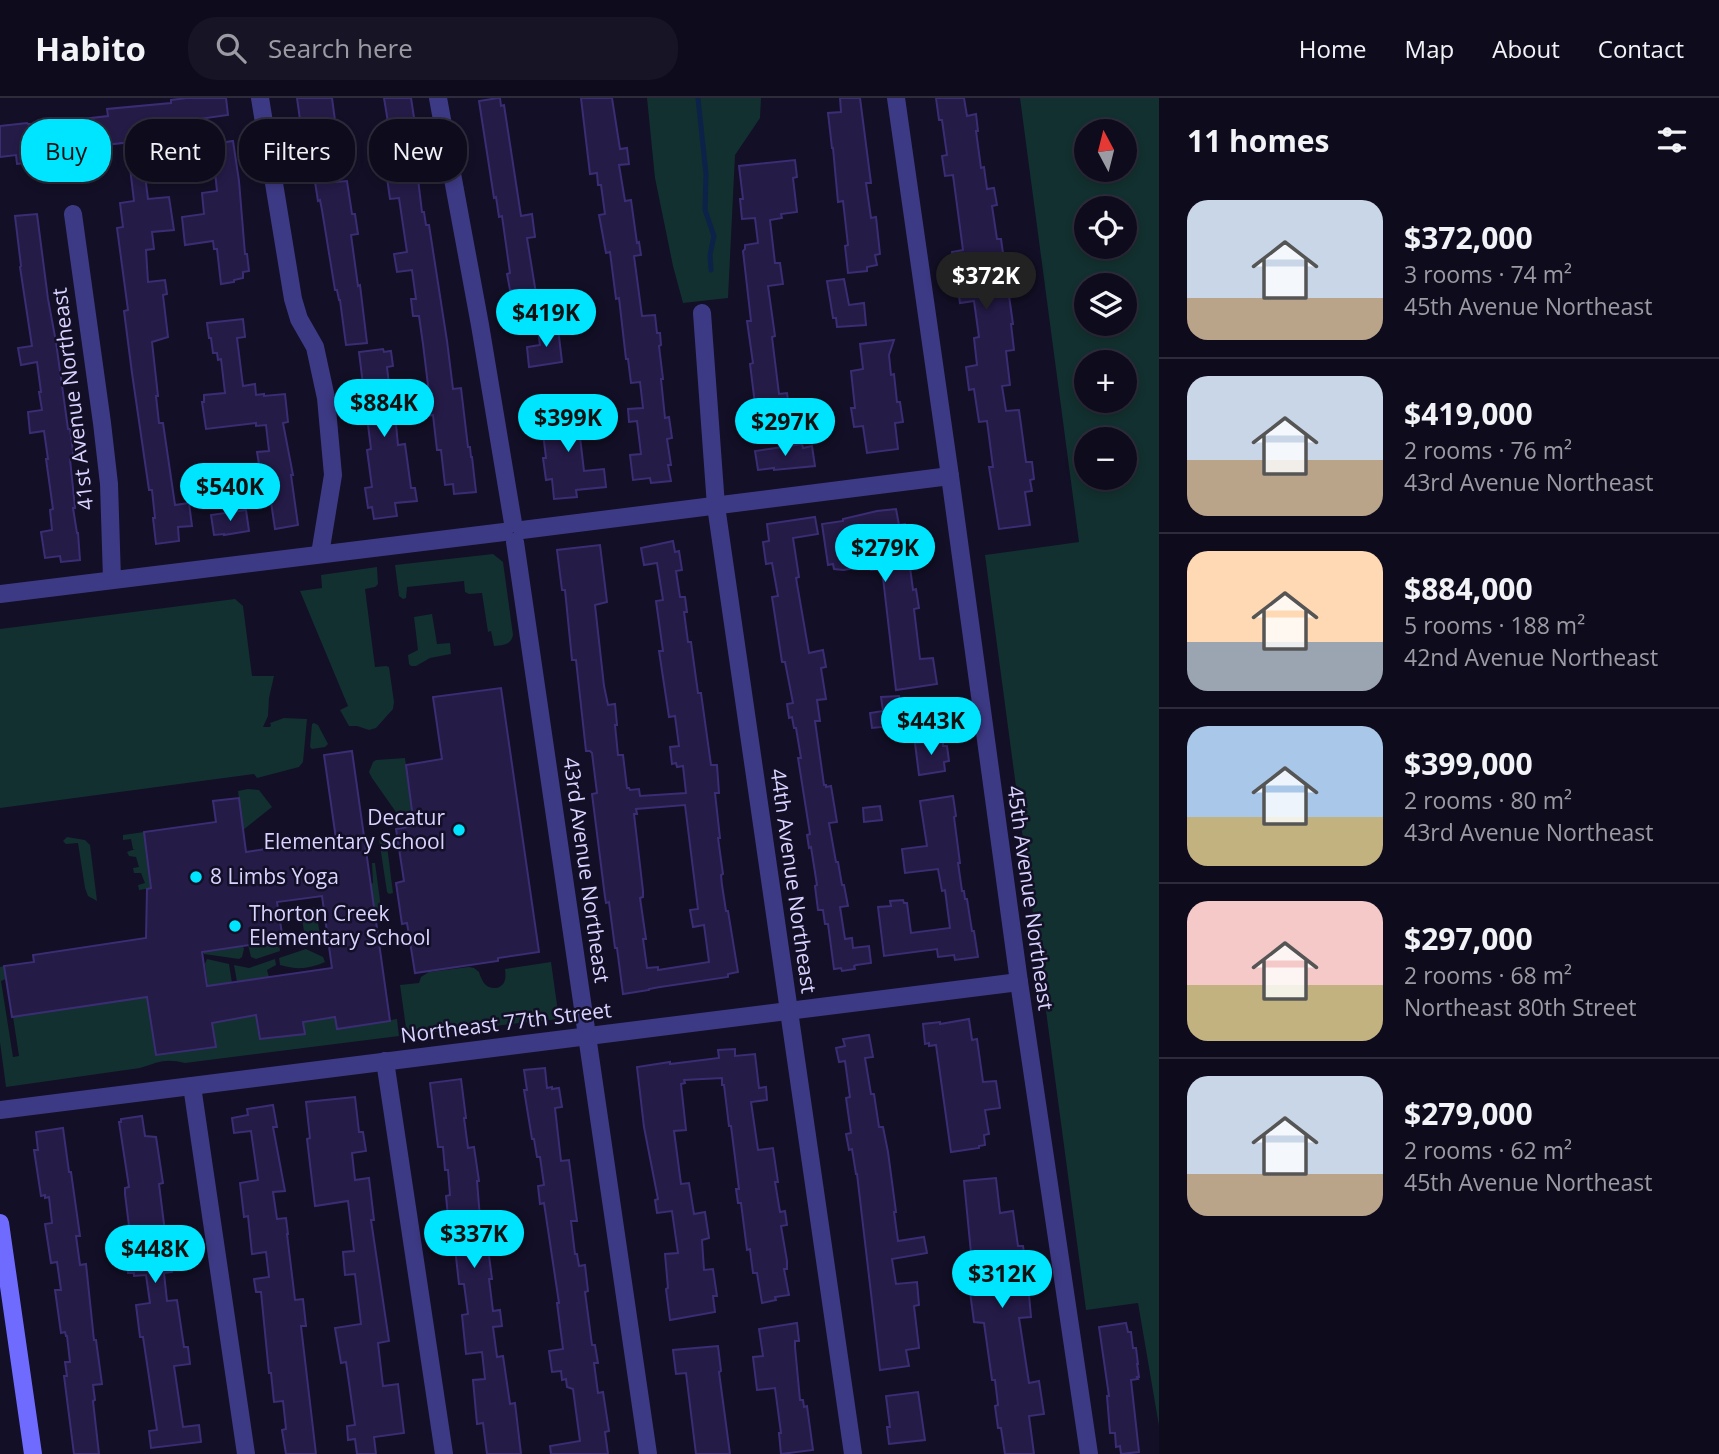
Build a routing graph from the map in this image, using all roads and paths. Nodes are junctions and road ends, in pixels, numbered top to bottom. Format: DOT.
graph roads {
  1 [pos="260,98"];
  2 [pos="438,98"];
  3 [pos="895,98"];
  4 [pos="73,214"];
  5 [pos="702,313"];
  6 [pos="950,476"];
  7 [pos="716,506"];
  8 [pos="513,532"];
  9 [pos="320,554"];
  10 [pos="112,579"];
  11 [pos="0,594"];
  12 [pos="1019,982"];
  13 [pos="789,1011"];
  14 [pos="587,1036"];
  15 [pos="385,1061"];
  16 [pos="192,1086"];
  17 [pos="0,1110"];
  18 [pos="0,1223"];
  19 [pos="33,1454"];
  20 [pos="246,1454"];
  21 [pos="444,1454"];
  22 [pos="648,1454"];
  23 [pos="853,1454"];
  24 [pos="1089,1454"];
  1 -- 9 [label="street"];
  2 -- 8 [label="street, 43rd Avenue Northeast"];
  3 -- 6 [label="street, 45th Avenue Northeast"];
  4 -- 10 [label="street, 41st Avenue Northeast"];
  5 -- 7 [label="street, 44th Avenue Northeast"];
  6 -- 7 [label="street"];
  6 -- 12 [label="street, 45th Avenue Northeast"];
  7 -- 8 [label="street"];
  7 -- 13 [label="street, 44th Avenue Northeast"];
  8 -- 9 [label="street"];
  8 -- 14 [label="street, 43rd Avenue Northeast"];
  9 -- 10 [label="street"];
  10 -- 11 [label="street"];
  12 -- 13 [label="street, Northeast 77th Street"];
  12 -- 24 [label="street, 45th Avenue Northeast"];
  13 -- 14 [label="street, Northeast 77th Street"];
  13 -- 23 [label="street, 44th Avenue Northeast"];
  14 -- 15 [label="street, Northeast 77th Street"];
  14 -- 22 [label="street, 43rd Avenue Northeast"];
  15 -- 16 [label="street, Northeast 77th Street"];
  15 -- 21 [label="street"];
  16 -- 17 [label="street, Northeast 77th Street"];
  16 -- 20 [label="street"];
  18 -- 19 [label="street"];
}
